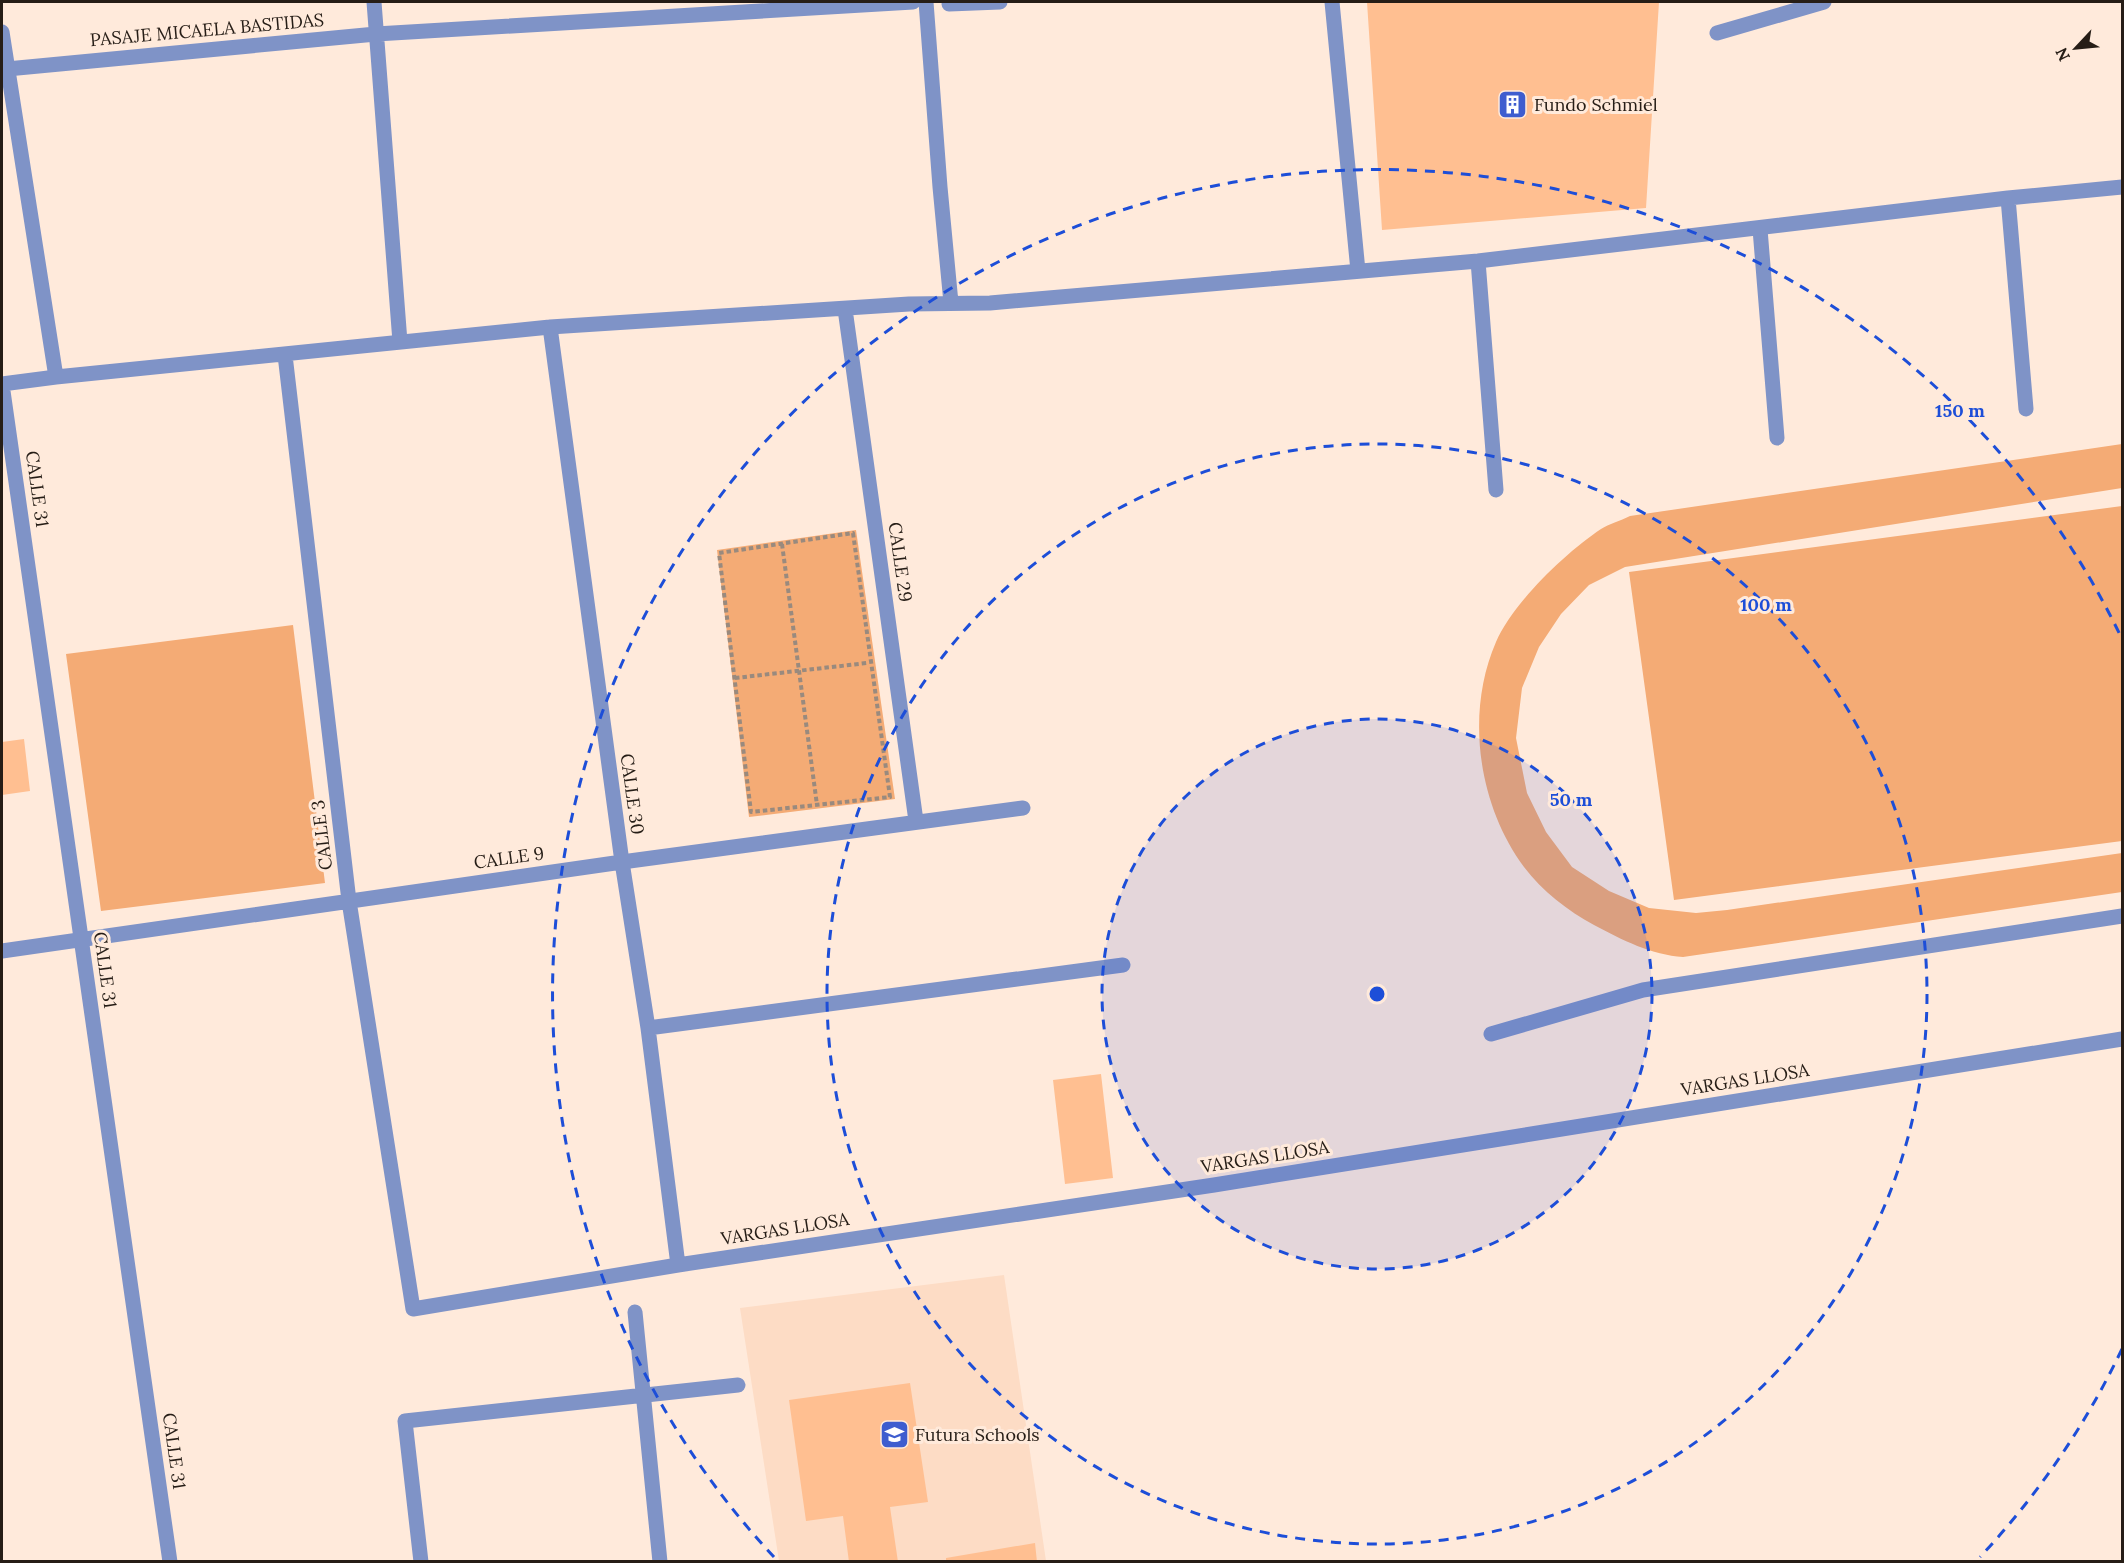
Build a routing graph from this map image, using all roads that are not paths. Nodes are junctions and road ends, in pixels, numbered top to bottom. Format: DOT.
graph roads {
  1 [pos="374,2"];
  2 [pos="913,2"];
  3 [pos="927,2"];
  4 [pos="1000,2"];
  5 [pos="1332,2"];
  6 [pos="1824,2"];
  7 [pos="949,4"];
  8 [pos="2,32"];
  9 [pos="1717,33"];
  10 [pos="376,34"];
  11 [pos="7,69"];
  12 [pos="2122,187"];
  13 [pos="2007,198"];
  14 [pos="1760,229"];
  15 [pos="1478,261"];
  16 [pos="1358,271"];
  17 [pos="951,303"];
  18 [pos="845,309"];
  19 [pos="550,327"];
  20 [pos="400,342"];
  21 [pos="285,354"];
  22 [pos="56,377"];
  23 [pos="2,384"];
  24 [pos="2026,409"];
  25 [pos="1777,438"];
  26 [pos="1496,490"];
  27 [pos="1023,808"];
  28 [pos="916,821"];
  29 [pos="622,862"];
  30 [pos="349,901"];
  31 [pos="2122,916"];
  32 [pos="81,940"];
  33 [pos="2,951"];
  34 [pos="1123,965"];
  35 [pos="648,1028"];
  36 [pos="1491,1034"];
  37 [pos="2122,1039"];
  38 [pos="678,1265"];
  39 [pos="413,1309"];
  40 [pos="635,1312"];
  41 [pos="738,1385"];
  42 [pos="643,1396"];
  43 [pos="170,1562"];
  44 [pos="421,1562"];
  45 [pos="660,1562"];
  1 -- 10 [label="street"];
  2 -- 10 [label="street, PASAJE MICAELA BASTIDAS"];
  3 -- 17 [label="street"];
  4 -- 7 [label="street"];
  5 -- 16 [label="street"];
  6 -- 9 [label="street"];
  8 -- 11 [label="street"];
  10 -- 11 [label="street, PASAJE MICAELA BASTIDAS"];
  10 -- 20 [label="street"];
  11 -- 22 [label="street"];
  12 -- 13 [label="street"];
  13 -- 14 [label="street"];
  13 -- 24 [label="street"];
  14 -- 15 [label="street"];
  14 -- 25 [label="street"];
  15 -- 16 [label="street"];
  15 -- 26 [label="street"];
  16 -- 17 [label="street"];
  17 -- 18 [label="street"];
  18 -- 19 [label="street"];
  18 -- 28 [label="street, CALLE 29"];
  19 -- 20 [label="street"];
  19 -- 29 [label="street, CALLE 30"];
  20 -- 21 [label="street"];
  21 -- 22 [label="street"];
  21 -- 30 [label="street, CALLE 3"];
  22 -- 23 [label="street"];
  23 -- 32 [label="street, CALLE 31"];
  27 -- 28 [label="street, CALLE 9"];
  28 -- 29 [label="street, CALLE 9"];
  29 -- 30 [label="street, CALLE 9"];
  29 -- 35 [label="street, CALLE 30"];
  30 -- 32 [label="street, CALLE 9"];
  30 -- 39 [label="street, CALLE 3"];
  31 -- 36 [label="street"];
  32 -- 33 [label="street, CALLE 9"];
  32 -- 43 [label="street, CALLE 31"];
  34 -- 35 [label="street"];
  35 -- 38 [label="street, CALLE 30"];
  37 -- 38 [label="street, VARGAS LLOSA"];
  38 -- 39 [label="street, VARGAS LLOSA"];
  40 -- 42 [label="street"];
  41 -- 42 [label="street"];
  42 -- 44 [label="street"];
  42 -- 45 [label="street"];
}
